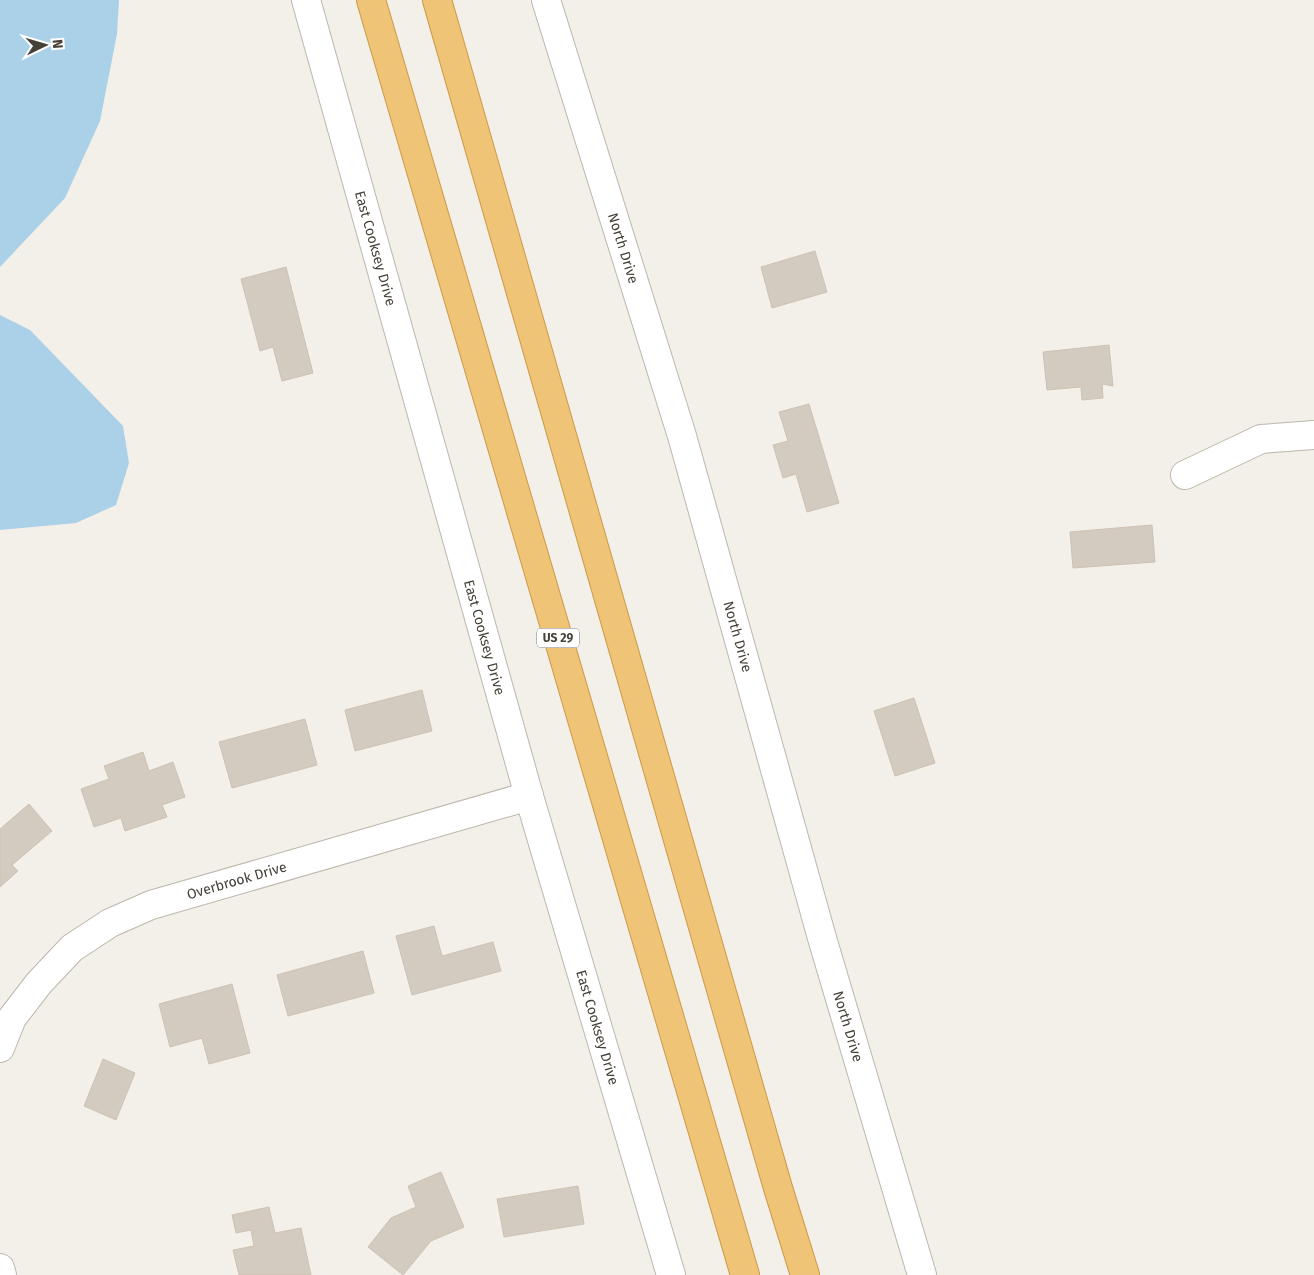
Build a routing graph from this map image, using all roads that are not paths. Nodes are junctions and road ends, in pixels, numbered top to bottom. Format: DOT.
graph roads {
  1 [pos="306,0"];
  2 [pos="371,0"];
  3 [pos="437,0"];
  4 [pos="546,0"];
  5 [pos="1314,435"];
  6 [pos="1185,475"];
  7 [pos="529,796"];
  8 [pos="0,1048"];
  9 [pos="0,1268"];
  10 [pos="2,1275"];
  11 [pos="671,1275"];
  12 [pos="745,1275"];
  13 [pos="805,1275"];
  14 [pos="922,1275"];
  1 -- 7 [label="street, East Cooksey Drive"];
  2 -- 12 [label="highway, US 29"];
  3 -- 13 [label="highway"];
  4 -- 14 [label="street, North Drive"];
  5 -- 6 [label="street"];
  7 -- 8 [label="street, Overbrook Drive"];
  7 -- 11 [label="street, East Cooksey Drive"];
  9 -- 10 [label="street"];
}
